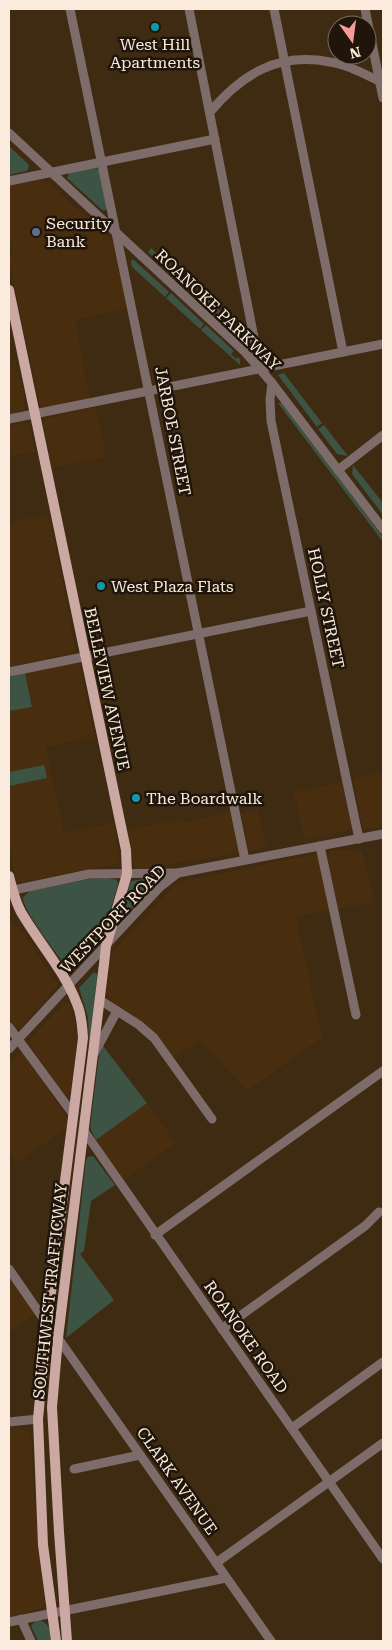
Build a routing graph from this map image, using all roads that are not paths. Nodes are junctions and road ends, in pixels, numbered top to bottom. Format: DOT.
graph roads {
  1 [pos="70,9"];
  2 [pos="189,9"];
  3 [pos="274,9"];
  4 [pos="365,9"];
  5 [pos="285,62"];
  6 [pos="382,82"];
  7 [pos="383,98"];
  8 [pos="210,112"];
  9 [pos="9,133"];
  10 [pos="215,139"];
  11 [pos="102,162"];
  12 [pos="51,172"];
  13 [pos="9,181"];
  14 [pos="117,234"];
  15 [pos="9,290"];
  16 [pos="383,344"];
  17 [pos="343,352"];
  18 [pos="260,368"];
  19 [pos="272,383"];
  20 [pos="149,391"];
  21 [pos="35,414"];
  22 [pos="9,419"];
  23 [pos="383,435"];
  24 [pos="338,470"];
  25 [pos="383,529"];
  26 [pos="311,611"];
  27 [pos="198,634"];
  28 [pos="84,657"];
  29 [pos="9,672"];
  30 [pos="383,834"];
  31 [pos="358,839"];
  32 [pos="320,846"];
  33 [pos="245,860"];
  34 [pos="178,873"];
  35 [pos="127,874"];
  36 [pos="9,876"];
  37 [pos="10,890"];
  38 [pos="106,946"];
  39 [pos="69,985"];
  40 [pos="100,1000"];
  41 [pos="117,1011"];
  42 [pos="356,1015"];
  43 [pos="9,1027"];
  44 [pos="18,1040"];
  45 [pos="9,1049"];
  46 [pos="93,1057"];
  47 [pos="383,1071"];
  48 [pos="73,1114"];
  49 [pos="212,1119"];
  50 [pos="84,1132"];
  51 [pos="379,1212"];
  52 [pos="155,1235"];
  53 [pos="9,1269"];
  54 [pos="48,1324"];
  55 [pos="222,1329"];
  56 [pos="58,1338"];
  57 [pos="383,1362"];
  58 [pos="52,1407"];
  59 [pos="38,1419"];
  60 [pos="9,1422"];
  61 [pos="292,1428"];
  62 [pos="383,1443"];
  63 [pos="54,1446"];
  64 [pos="140,1455"];
  65 [pos="74,1469"];
  66 [pos="329,1482"];
  67 [pos="380,1549"];
  68 [pos="383,1559"];
  69 [pos="216,1563"];
  70 [pos="226,1578"];
  71 [pos="64,1611"];
  72 [pos="52,1613"];
  73 [pos="21,1619"];
  74 [pos="9,1622"];
  75 [pos="31,1641"];
  76 [pos="56,1641"];
  77 [pos="67,1641"];
  78 [pos="271,1641"];
  1 -- 11 [label="street, JARBOE STREET"];
  2 -- 8 [label="street"];
  3 -- 5 [label="street"];
  4 -- 6 [label="street"];
  5 -- 6 [label="street"];
  5 -- 8 [label="street"];
  5 -- 17 [label="street"];
  6 -- 7 [label="street"];
  8 -- 10 [label="street"];
  9 -- 12 [label="street, ROANOKE PARKWAY"];
  10 -- 11 [label="street"];
  10 -- 18 [label="street"];
  11 -- 12 [label="street"];
  11 -- 14 [label="street, JARBOE STREET"];
  12 -- 13 [label="street"];
  12 -- 14 [label="street, ROANOKE PARKWAY"];
  14 -- 18 [label="street, ROANOKE PARKWAY"];
  14 -- 20 [label="street, JARBOE STREET"];
  15 -- 21 [label="main road, BELLEVIEW AVENUE"];
  16 -- 17 [label="street"];
  17 -- 18 [label="street"];
  18 -- 19 [label="street, ROANOKE PARKWAY"];
  18 -- 20 [label="street"];
  19 -- 24 [label="street, ROANOKE PARKWAY"];
  19 -- 26 [label="street, HOLLY STREET"];
  20 -- 21 [label="street"];
  20 -- 27 [label="street, JARBOE STREET"];
  21 -- 22 [label="street"];
  21 -- 28 [label="main road, BELLEVIEW AVENUE"];
  23 -- 24 [label="street"];
  24 -- 25 [label="street, ROANOKE PARKWAY"];
  26 -- 27 [label="street"];
  26 -- 31 [label="street, HOLLY STREET"];
  27 -- 28 [label="street"];
  27 -- 33 [label="street, JARBOE STREET"];
  28 -- 29 [label="street"];
  28 -- 35 [label="main road, BELLEVIEW AVENUE"];
  30 -- 31 [label="street, WESTPORT ROAD"];
  31 -- 32 [label="street, WESTPORT ROAD"];
  32 -- 33 [label="street, WESTPORT ROAD"];
  32 -- 42 [label="street"];
  33 -- 34 [label="street, WESTPORT ROAD"];
  34 -- 35 [label="street"];
  34 -- 38 [label="street, WESTPORT ROAD"];
  35 -- 37 [label="street"];
  35 -- 38 [label="main road, BELLEVIEW AVENUE"];
  36 -- 37 [label="main road, SOUTHWEST TRAFFICWAY"];
  37 -- 39 [label="main road, SOUTHWEST TRAFFICWAY"];
  38 -- 39 [label="street, WESTPORT ROAD"];
  38 -- 40 [label="main road, SOUTHWEST TRAFFICWAY"];
  39 -- 44 [label="street, WESTPORT ROAD"];
  39 -- 48 [label="main road, SOUTHWEST TRAFFICWAY"];
  40 -- 41 [label="street"];
  40 -- 46 [label="main road, SOUTHWEST TRAFFICWAY"];
  41 -- 46 [label="street"];
  41 -- 49 [label="street"];
  43 -- 44 [label="street"];
  44 -- 45 [label="street, WESTPORT ROAD"];
  44 -- 48 [label="street"];
  46 -- 50 [label="main road, SOUTHWEST TRAFFICWAY"];
  47 -- 52 [label="street"];
  48 -- 54 [label="main road, SOUTHWEST TRAFFICWAY"];
  50 -- 52 [label="street, ROANOKE ROAD"];
  50 -- 56 [label="main road, SOUTHWEST TRAFFICWAY"];
  51 -- 55 [label="street"];
  52 -- 55 [label="street, ROANOKE ROAD"];
  53 -- 54 [label="street"];
  54 -- 59 [label="main road, SOUTHWEST TRAFFICWAY"];
  55 -- 61 [label="street, ROANOKE ROAD"];
  56 -- 58 [label="main road, SOUTHWEST TRAFFICWAY"];
  56 -- 64 [label="street, CLARK AVENUE"];
  57 -- 61 [label="street"];
  58 -- 59 [label="main road"];
  58 -- 63 [label="main road, SOUTHWEST TRAFFICWAY"];
  59 -- 60 [label="street"];
  59 -- 63 [label="main road"];
  59 -- 72 [label="main road, SOUTHWEST TRAFFICWAY"];
  61 -- 66 [label="street, ROANOKE ROAD"];
  62 -- 66 [label="street"];
  63 -- 71 [label="main road, SOUTHWEST TRAFFICWAY"];
  64 -- 65 [label="street"];
  64 -- 69 [label="street, CLARK AVENUE"];
  66 -- 67 [label="street, ROANOKE ROAD"];
  66 -- 69 [label="street"];
  67 -- 68 [label="street, ROANOKE ROAD"];
  69 -- 70 [label="street, CLARK AVENUE"];
  70 -- 71 [label="street"];
  70 -- 78 [label="street, CLARK AVENUE"];
  71 -- 72 [label="street"];
  71 -- 77 [label="main road, SOUTHWEST TRAFFICWAY"];
  72 -- 73 [label="street"];
  72 -- 76 [label="main road, SOUTHWEST TRAFFICWAY"];
  73 -- 74 [label="street"];
  73 -- 75 [label="street"];
}
